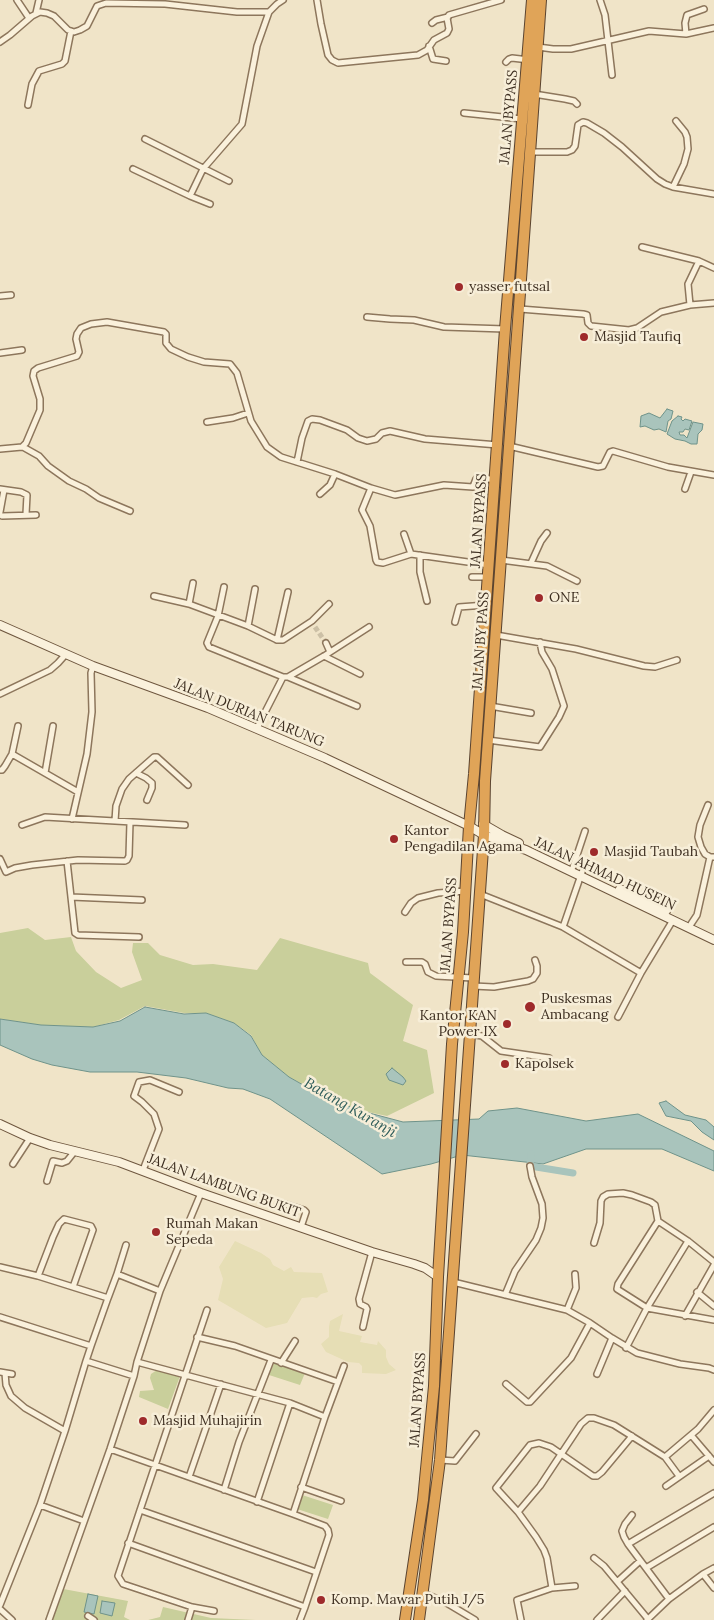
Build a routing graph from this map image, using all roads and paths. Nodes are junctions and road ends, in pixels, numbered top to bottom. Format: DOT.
graph roads {
  1 [pos="17,0"];
  2 [pos="39,0"];
  3 [pos="94,0"];
  4 [pos="192,0"];
  5 [pos="283,0"];
  6 [pos="317,0"];
  7 [pos="501,0"];
  8 [pos="532,0"];
  9 [pos="541,0"];
  10 [pos="600,0"];
  11 [pos="97,6"];
  12 [pos="190,7"];
  13 [pos="704,9"];
  14 [pos="269,12"];
  15 [pos="36,13"];
  16 [pos="448,17"];
  17 [pos="29,18"];
  18 [pos="432,23"];
  19 [pos="714,28"];
  20 [pos="71,31"];
  21 [pos="686,34"];
  22 [pos="608,41"];
  23 [pos="0,42"];
  24 [pos="430,46"];
  25 [pos="538,46"];
  26 [pos="446,60"];
  27 [pos="532,60"];
  28 [pos="506,62"];
  29 [pos="612,75"];
  30 [pos="534,94"];
  31 [pos="577,104"];
  32 [pos="28,105"];
  33 [pos="464,114"];
  34 [pos="523,119"];
  35 [pos="676,121"];
  36 [pos="145,139"];
  37 [pos="530,152"];
  38 [pos="133,169"];
  39 [pos="202,169"];
  40 [pos="229,181"];
  41 [pos="673,187"];
  42 [pos="714,194"];
  43 [pos="190,196"];
  44 [pos="210,204"];
  45 [pos="642,246"];
  46 [pos="699,261"];
  47 [pos="714,268"];
  48 [pos="11,295"];
  49 [pos="0,296"];
  50 [pos="714,303"];
  51 [pos="690,305"];
  52 [pos="520,309"];
  53 [pos="367,317"];
  54 [pos="505,329"];
  55 [pos="22,350"];
  56 [pos="0,353"];
  57 [pos="248,414"];
  58 [pos="499,419"];
  59 [pos="512,419"];
  60 [pos="207,422"];
  61 [pos="24,446"];
  62 [pos="503,446"];
  63 [pos="0,449"];
  64 [pos="297,462"];
  65 [pos="691,472"];
  66 [pos="336,474"];
  67 [pos="714,475"];
  68 [pos="495,480"];
  69 [pos="370,488"];
  70 [pos="2,489"];
  71 [pos="685,489"];
  72 [pos="320,494"];
  73 [pos="130,511"];
  74 [pos="0,514"];
  75 [pos="26,514"];
  76 [pos="36,515"];
  77 [pos="547,533"];
  78 [pos="404,534"];
  79 [pos="411,554"];
  80 [pos="420,555"];
  81 [pos="501,560"];
  82 [pos="531,563"];
  83 [pos="490,565"];
  84 [pos="472,577"];
  85 [pos="488,577"];
  86 [pos="577,581"];
  87 [pos="193,583"];
  88 [pos="224,587"];
  89 [pos="255,589"];
  90 [pos="288,592"];
  91 [pos="154,596"];
  92 [pos="427,601"];
  93 [pos="189,604"];
  94 [pos="329,604"];
  95 [pos="486,605"];
  96 [pos="218,616"];
  97 [pos="312,621"];
  98 [pos="455,622"];
  99 [pos="0,625"];
  100 [pos="248,626"];
  101 [pos="314,627"];
  102 [pos="369,627"];
  103 [pos="484,628"];
  104 [pos="496,631"];
  105 [pos="276,640"];
  106 [pos="540,642"];
  107 [pos="326,643"];
  108 [pos="330,652"];
  109 [pos="66,654"];
  110 [pos="324,656"];
  111 [pos="677,660"];
  112 [pos="93,666"];
  113 [pos="360,674"];
  114 [pos="286,677"];
  115 [pos="0,694"];
  116 [pos="357,706"];
  117 [pos="490,706"];
  118 [pos="531,713"];
  119 [pos="18,726"];
  120 [pos="53,726"];
  121 [pos="257,728"];
  122 [pos="488,740"];
  123 [pos="12,754"];
  124 [pos="0,770"];
  125 [pos="45,773"];
  126 [pos="136,773"];
  127 [pos="188,785"];
  128 [pos="78,792"];
  129 [pos="147,800"];
  130 [pos="708,805"];
  131 [pos="72,819"];
  132 [pos="114,821"];
  133 [pos="130,822"];
  134 [pos="483,824"];
  135 [pos="22,825"];
  136 [pos="185,825"];
  137 [pos="469,826"];
  138 [pos="585,831"];
  139 [pos="484,835"];
  140 [pos="712,857"];
  141 [pos="0,859"];
  142 [pos="67,861"];
  143 [pos="573,867"];
  144 [pos="6,872"];
  145 [pos="582,874"];
  146 [pos="0,876"];
  147 [pos="466,891"];
  148 [pos="479,893"];
  149 [pos="71,897"];
  150 [pos="142,900"];
  151 [pos="405,912"];
  152 [pos="673,920"];
  153 [pos="692,924"];
  154 [pos="563,927"];
  155 [pos="714,935"];
  156 [pos="139,937"];
  157 [pos="714,940"];
  158 [pos="535,960"];
  159 [pos="406,962"];
  160 [pos="641,973"];
  161 [pos="460,977"];
  162 [pos="473,982"];
  163 [pos="618,1017"];
  164 [pos="470,1039"];
  165 [pos="549,1058"];
  166 [pos="178,1092"];
  167 [pos="0,1124"];
  168 [pos="30,1138"];
  169 [pos="75,1151"];
  170 [pos="13,1164"];
  171 [pos="530,1166"];
  172 [pos="143,1170"];
  173 [pos="47,1180"];
  174 [pos="201,1193"];
  175 [pos="282,1203"];
  176 [pos="658,1221"];
  177 [pos="301,1227"];
  178 [pos="688,1241"];
  179 [pos="594,1243"];
  180 [pos="126,1245"];
  181 [pos="372,1252"];
  182 [pos="714,1263"];
  183 [pos="0,1267"];
  184 [pos="117,1274"];
  185 [pos="575,1274"];
  186 [pos="38,1276"];
  187 [pos="438,1277"];
  188 [pos="453,1282"];
  189 [pos="74,1287"];
  190 [pos="160,1291"];
  191 [pos="697,1292"];
  192 [pos="505,1295"];
  193 [pos="108,1298"];
  194 [pos="714,1306"];
  195 [pos="647,1308"];
  196 [pos="207,1310"];
  197 [pos="568,1310"];
  198 [pos="684,1316"];
  199 [pos="0,1317"];
  200 [pos="714,1320"];
  201 [pos="590,1323"];
  202 [pos="363,1326"];
  203 [pos="197,1337"];
  204 [pos="612,1338"];
  205 [pos="295,1341"];
  206 [pos="91,1346"];
  207 [pos="626,1348"];
  208 [pos="271,1360"];
  209 [pos="86,1361"];
  210 [pos="137,1362"];
  211 [pos="282,1363"];
  212 [pos="344,1366"];
  213 [pos="714,1370"];
  214 [pos="3,1373"];
  215 [pos="184,1374"];
  216 [pos="597,1374"];
  217 [pos="134,1376"];
  218 [pos="338,1382"];
  219 [pos="220,1384"];
  220 [pos="506,1384"];
  221 [pos="257,1395"];
  222 [pos="290,1403"];
  223 [pos="714,1410"];
  224 [pos="325,1417"];
  225 [pos="65,1431"];
  226 [pos="476,1434"];
  227 [pos="691,1435"];
  228 [pos="632,1436"];
  229 [pos="110,1449"];
  230 [pos="561,1454"];
  231 [pos="710,1456"];
  232 [pos="665,1457"];
  233 [pos="440,1460"];
  234 [pos="714,1462"];
  235 [pos="154,1465"];
  236 [pos="679,1476"];
  237 [pos="189,1477"];
  238 [pos="666,1486"];
  239 [pos="301,1487"];
  240 [pos="224,1490"];
  241 [pos="714,1493"];
  242 [pos="341,1501"];
  243 [pos="257,1502"];
  244 [pos="40,1505"];
  245 [pos="140,1510"];
  246 [pos="518,1512"];
  247 [pos="293,1514"];
  248 [pos="632,1515"];
  249 [pos="84,1521"];
  250 [pos="714,1527"];
  251 [pos="418,1534"];
  252 [pos="431,1535"];
  253 [pos="128,1543"];
  254 [pos="628,1544"];
  255 [pos="594,1558"];
  256 [pos="640,1561"];
  257 [pos="646,1568"];
  258 [pos="714,1568"];
  259 [pos="316,1572"];
  260 [pos="703,1574"];
  261 [pos="618,1582"];
  262 [pos="575,1586"];
  263 [pos="552,1588"];
  264 [pos="714,1588"];
  265 [pos="625,1591"];
  266 [pos="423,1593"];
  267 [pos="669,1600"];
  268 [pos="0,1605"];
  269 [pos="192,1607"];
  270 [pos="305,1607"];
  271 [pos="0,1609"];
  272 [pos="214,1611"];
  273 [pos="88,1616"];
  274 [pos="647,1619"];
  275 [pos="12,1620"];
  276 [pos="49,1620"];
  277 [pos="94,1620"];
  278 [pos="188,1620"];
  279 [pos="300,1620"];
  280 [pos="405,1620"];
  281 [pos="419,1620"];
  282 [pos="475,1620"];
  283 [pos="521,1620"];
  284 [pos="597,1620"];
  1 -- 17 [label="street"];
  2 -- 15 [label="street"];
  3 -- 11 [label="street"];
  4 -- 12 [label="street"];
  5 -- 14 [label="street"];
  6 -- 24 [label="street"];
  7 -- 16 [label="street"];
  8 -- 27 [label="highway, JALAN BYPASS"];
  9 -- 25 [label="highway, JALAN BY PASS"];
  10 -- 22 [label="street"];
  11 -- 12 [label="street"];
  11 -- 20 [label="street"];
  12 -- 14 [label="street"];
  13 -- 21 [label="street"];
  14 -- 39 [label="street"];
  15 -- 17 [label="street"];
  15 -- 20 [label="street"];
  16 -- 18 [label="street"];
  16 -- 24 [label="street"];
  17 -- 23 [label="street"];
  19 -- 21 [label="street"];
  20 -- 32 [label="street"];
  21 -- 22 [label="street"];
  22 -- 25 [label="street"];
  22 -- 29 [label="street"];
  24 -- 26 [label="street"];
  25 -- 27 [label="highway, JALAN BY PASS"];
  27 -- 28 [label="street"];
  27 -- 30 [label="highway, JALAN BY PASS"];
  27 -- 34 [label="highway, JALAN BYPASS"];
  30 -- 31 [label="street"];
  30 -- 37 [label="highway, JALAN BY PASS"];
  33 -- 34 [label="street"];
  34 -- 54 [label="highway, JALAN BYPASS"];
  35 -- 41 [label="street"];
  36 -- 39 [label="street"];
  37 -- 41 [label="street"];
  37 -- 52 [label="highway, JALAN BY PASS"];
  38 -- 43 [label="street"];
  39 -- 40 [label="street"];
  39 -- 43 [label="street"];
  41 -- 42 [label="street"];
  43 -- 44 [label="street"];
  45 -- 46 [label="street"];
  46 -- 47 [label="street"];
  46 -- 51 [label="street"];
  48 -- 49 [label="street"];
  50 -- 51 [label="street"];
  51 -- 52 [label="street"];
  52 -- 59 [label="highway, JALAN BY PASS"];
  53 -- 54 [label="street"];
  54 -- 58 [label="highway, JALAN BYPASS"];
  55 -- 56 [label="street"];
  57 -- 60 [label="street"];
  57 -- 61 [label="street"];
  57 -- 64 [label="street"];
  58 -- 59 [label="highway"];
  58 -- 62 [label="highway, JALAN BYPASS"];
  59 -- 62 [label="highway, JALAN BY PASS"];
  61 -- 63 [label="street"];
  61 -- 73 [label="street"];
  62 -- 64 [label="street"];
  62 -- 65 [label="street"];
  62 -- 68 [label="highway, JALAN BYPASS"];
  62 -- 81 [label="highway, JALAN BY PASS"];
  64 -- 66 [label="street"];
  65 -- 67 [label="street"];
  65 -- 71 [label="street"];
  66 -- 69 [label="street"];
  66 -- 72 [label="street"];
  68 -- 69 [label="street"];
  68 -- 83 [label="highway, JALAN BYPASS"];
  69 -- 79 [label="street"];
  70 -- 74 [label="street"];
  70 -- 75 [label="street"];
  74 -- 75 [label="street"];
  75 -- 76 [label="street"];
  77 -- 82 [label="street"];
  78 -- 79 [label="street"];
  79 -- 80 [label="street"];
  80 -- 83 [label="street"];
  80 -- 92 [label="street"];
  81 -- 82 [label="street"];
  81 -- 104 [label="highway, JALAN BY PASS"];
  82 -- 86 [label="street"];
  83 -- 85 [label="highway, JALAN BYPASS"];
  84 -- 85 [label="street"];
  85 -- 95 [label="highway, JALAN BYPASS"];
  87 -- 93 [label="street"];
  88 -- 96 [label="street"];
  89 -- 100 [label="street"];
  90 -- 105 [label="street"];
  91 -- 93 [label="street"];
  93 -- 96 [label="street"];
  94 -- 97 [label="street"];
  95 -- 98 [label="street"];
  95 -- 103 [label="highway, JALAN BYPASS"];
  96 -- 100 [label="street"];
  96 -- 114 [label="street"];
  97 -- 101 [label="street"];
  97 -- 105 [label="street"];
  99 -- 109 [label="street, JALAN DURIAN TARUNG"];
  100 -- 105 [label="street"];
  102 -- 108 [label="street"];
  103 -- 104 [label="highway"];
  103 -- 137 [label="highway, JALAN BYPASS"];
  104 -- 106 [label="street"];
  104 -- 117 [label="highway, JALAN BY PASS"];
  106 -- 111 [label="street"];
  106 -- 122 [label="street"];
  107 -- 108 [label="street"];
  108 -- 110 [label="street"];
  109 -- 112 [label="street, JALAN DURIAN TARUNG"];
  109 -- 115 [label="street"];
  110 -- 113 [label="street"];
  110 -- 114 [label="street"];
  112 -- 121 [label="street, JALAN DURIAN TARUNG"];
  112 -- 128 [label="street"];
  114 -- 116 [label="street"];
  114 -- 121 [label="street"];
  117 -- 118 [label="street"];
  117 -- 122 [label="highway, JALAN BY PASS"];
  119 -- 123 [label="street"];
  120 -- 125 [label="street"];
  121 -- 137 [label="street, JALAN DURIAN TARUNG"];
  122 -- 134 [label="highway, JALAN BY PASS"];
  123 -- 124 [label="street"];
  123 -- 125 [label="street"];
  125 -- 128 [label="street"];
  126 -- 127 [label="street"];
  126 -- 129 [label="street"];
  126 -- 132 [label="street"];
  128 -- 131 [label="street"];
  130 -- 140 [label="street"];
  131 -- 132 [label="street"];
  131 -- 135 [label="street"];
  132 -- 133 [label="street"];
  133 -- 136 [label="street"];
  133 -- 142 [label="street"];
  134 -- 139 [label="highway, JALAN BY PASS"];
  134 -- 143 [label="street, JALAN AHMAD HUSEIN"];
  137 -- 139 [label="street, JALAN DURIAN TARUNG"];
  137 -- 147 [label="highway, JALAN BYPASS"];
  138 -- 143 [label="street"];
  139 -- 145 [label="street, JALAN AHMAD HUSEIN"];
  139 -- 148 [label="highway, JALAN BY PASS"];
  140 -- 153 [label="street"];
  141 -- 144 [label="street"];
  142 -- 144 [label="street"];
  142 -- 149 [label="street"];
  143 -- 145 [label="street, JALAN AHMAD HUSEIN"];
  144 -- 146 [label="street"];
  145 -- 152 [label="street, JALAN AHMAD HUSEIN"];
  145 -- 153 [label="street, JALAN AHMAD HUSEIN"];
  145 -- 154 [label="street"];
  147 -- 151 [label="street"];
  147 -- 161 [label="highway, JALAN BYPASS"];
  148 -- 154 [label="street"];
  148 -- 162 [label="highway, JALAN BY PASS"];
  149 -- 150 [label="street"];
  149 -- 156 [label="street"];
  152 -- 157 [label="street, JALAN AHMAD HUSEIN"];
  152 -- 160 [label="street"];
  153 -- 155 [label="street, JALAN AHMAD HUSEIN"];
  154 -- 160 [label="street"];
  158 -- 162 [label="street"];
  159 -- 161 [label="street"];
  160 -- 163 [label="street"];
  161 -- 162 [label="street"];
  161 -- 187 [label="highway, JALAN BYPASS"];
  162 -- 164 [label="highway, JALAN BY PASS"];
  164 -- 165 [label="street"];
  164 -- 188 [label="highway, JALAN BY PASS"];
  166 -- 172 [label="street"];
  167 -- 168 [label="street, JALAN LAMBUNG BUKIT"];
  168 -- 169 [label="street, JALAN LAMBUNG BUKIT"];
  168 -- 170 [label="street"];
  169 -- 172 [label="street, JALAN LAMBUNG BUKIT"];
  169 -- 173 [label="street"];
  171 -- 192 [label="street"];
  172 -- 174 [label="street, JALAN LAMBUNG BUKIT"];
  174 -- 177 [label="street, JALAN LAMBUNG BUKIT"];
  174 -- 190 [label="street"];
  175 -- 177 [label="street"];
  176 -- 178 [label="street"];
  176 -- 179 [label="street"];
  176 -- 195 [label="street"];
  177 -- 181 [label="street, JALAN LAMBUNG BUKIT"];
  178 -- 182 [label="street"];
  178 -- 195 [label="street"];
  180 -- 184 [label="street"];
  181 -- 187 [label="street, JALAN LAMBUNG BUKIT"];
  181 -- 202 [label="street"];
  182 -- 191 [label="street"];
  183 -- 186 [label="street"];
  184 -- 190 [label="street"];
  184 -- 193 [label="street"];
  185 -- 197 [label="street"];
  186 -- 189 [label="street"];
  186 -- 189 [label="street"];
  187 -- 251 [label="highway, JALAN BYPASS"];
  188 -- 192 [label="street"];
  188 -- 233 [label="highway, JALAN BY PASS"];
  189 -- 193 [label="street"];
  190 -- 210 [label="street"];
  191 -- 194 [label="street"];
  191 -- 198 [label="street"];
  192 -- 197 [label="street"];
  193 -- 206 [label="street"];
  195 -- 198 [label="street"];
  195 -- 207 [label="street"];
  196 -- 203 [label="street"];
  197 -- 201 [label="street"];
  198 -- 200 [label="street"];
  199 -- 206 [label="street"];
  201 -- 204 [label="street"];
  201 -- 220 [label="street"];
  203 -- 208 [label="street"];
  203 -- 215 [label="street"];
  204 -- 207 [label="street"];
  204 -- 216 [label="street"];
  205 -- 211 [label="street"];
  206 -- 209 [label="street"];
  207 -- 213 [label="street"];
  208 -- 211 [label="street"];
  208 -- 221 [label="street"];
  209 -- 217 [label="street"];
  209 -- 225 [label="street"];
  210 -- 215 [label="street"];
  210 -- 217 [label="street"];
  211 -- 218 [label="street"];
  212 -- 218 [label="street"];
  214 -- 225 [label="street"];
  215 -- 219 [label="street"];
  215 -- 235 [label="street"];
  217 -- 229 [label="street"];
  218 -- 224 [label="street"];
  219 -- 221 [label="street"];
  219 -- 237 [label="street"];
  221 -- 222 [label="street"];
  221 -- 240 [label="street"];
  222 -- 224 [label="street"];
  222 -- 243 [label="street"];
  223 -- 227 [label="street"];
  224 -- 239 [label="street"];
  225 -- 244 [label="street"];
  226 -- 233 [label="street"];
  227 -- 231 [label="street"];
  227 -- 232 [label="street"];
  228 -- 230 [label="street"];
  228 -- 230 [label="street"];
  228 -- 232 [label="street"];
  229 -- 235 [label="street"];
  229 -- 249 [label="street"];
  230 -- 246 [label="street"];
  230 -- 246 [label="street"];
  231 -- 234 [label="street"];
  231 -- 236 [label="street"];
  232 -- 236 [label="street"];
  233 -- 252 [label="highway, JALAN BY PASS"];
  235 -- 237 [label="street"];
  235 -- 245 [label="street"];
  236 -- 238 [label="street"];
  237 -- 240 [label="street"];
  239 -- 242 [label="street"];
  239 -- 247 [label="street"];
  240 -- 243 [label="street"];
  241 -- 254 [label="street"];
  243 -- 247 [label="street"];
  244 -- 249 [label="street"];
  244 -- 268 [label="street"];
  245 -- 253 [label="street"];
  245 -- 259 [label="street"];
  246 -- 263 [label="street"];
  247 -- 259 [label="street"];
  248 -- 254 [label="street"];
  249 -- 276 [label="street"];
  250 -- 257 [label="street"];
  251 -- 252 [label="highway"];
  251 -- 280 [label="highway, JALAN BYPASS"];
  252 -- 266 [label="highway, JALAN BY PASS"];
  253 -- 269 [label="street"];
  253 -- 270 [label="street"];
  254 -- 256 [label="street"];
  255 -- 261 [label="street"];
  256 -- 257 [label="street"];
  256 -- 261 [label="street"];
  257 -- 267 [label="street"];
  258 -- 260 [label="street"];
  259 -- 270 [label="street"];
  260 -- 264 [label="street"];
  260 -- 267 [label="street"];
  261 -- 265 [label="street"];
  262 -- 263 [label="street"];
  263 -- 283 [label="street"];
  265 -- 274 [label="street"];
  265 -- 284 [label="street"];
  266 -- 281 [label="highway, JALAN BY PASS"];
  266 -- 282 [label="street"];
  267 -- 274 [label="street"];
  269 -- 272 [label="street"];
  269 -- 278 [label="street"];
  270 -- 279 [label="street"];
  271 -- 275 [label="street"];
  273 -- 277 [label="street"];
}
